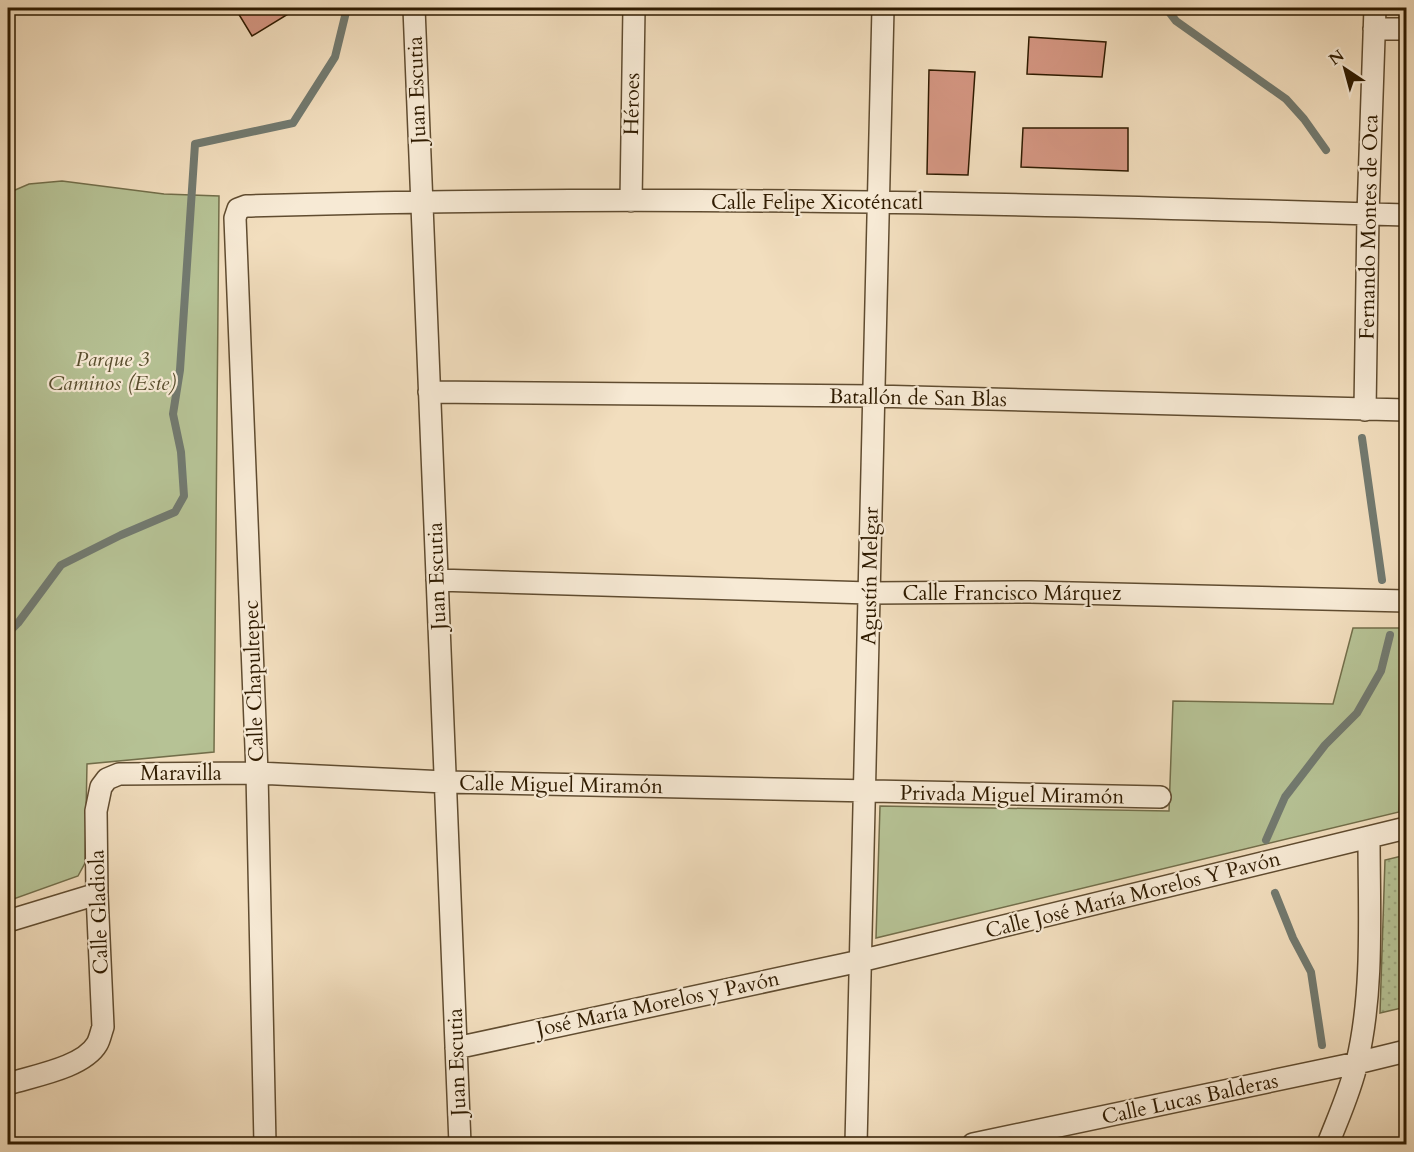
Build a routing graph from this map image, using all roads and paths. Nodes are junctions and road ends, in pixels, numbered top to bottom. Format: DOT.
graph roads {
  1 [pos="414,8"];
  2 [pos="634,8"];
  3 [pos="883,8"];
  4 [pos="1375,8"];
  5 [pos="1374,29"];
  6 [pos="1407,29"];
  7 [pos="422,200"];
  8 [pos="631,201"];
  9 [pos="878,201"];
  10 [pos="1368,214"];
  11 [pos="1407,215"];
  12 [pos="235,218"];
  13 [pos="429,392"];
  14 [pos="874,396"];
  15 [pos="1365,410"];
  16 [pos="1407,410"];
  17 [pos="437,580"];
  18 [pos="869,593"];
  19 [pos="1407,602"];
  20 [pos="257,773"];
  21 [pos="107,779"];
  22 [pos="445,782"];
  23 [pos="865,792"];
  24 [pos="1160,797"];
  25 [pos="1407,828"];
  26 [pos="1369,837"];
  27 [pos="97,894"];
  28 [pos="8,921"];
  29 [pos="860,961"];
  30 [pos="456,1048"];
  31 [pos="1407,1051"];
  32 [pos="1357,1063"];
  33 [pos="8,1084"];
  34 [pos="265,1144"];
  35 [pos="460,1144"];
  36 [pos="856,1144"];
  37 [pos="973,1144"];
  38 [pos="1328,1144"];
  1 -- 7 [label="street, Juan Escutia"];
  2 -- 8 [label="street, Héroes"];
  3 -- 9 [label="street, Agustín Melgar"];
  4 -- 5 [label="street, Fernando Montes de Oca"];
  5 -- 6 [label="street"];
  5 -- 10 [label="street, Fernando Montes de Oca"];
  7 -- 8 [label="street, Calle Felipe Xicoténcatl"];
  7 -- 12 [label="street, Calle Felipe Xicoténcatl"];
  7 -- 13 [label="street, Juan Escutia"];
  8 -- 9 [label="street, Calle Felipe Xicoténcatl"];
  9 -- 10 [label="street, Calle Felipe Xicoténcatl"];
  9 -- 14 [label="street, Agustín Melgar"];
  10 -- 11 [label="street, Calle Felipe Xicoténcatl"];
  10 -- 15 [label="street, Fernando Montes de Oca"];
  12 -- 20 [label="street, Calle Chapultepec"];
  13 -- 14 [label="street, Batallón de San Blas"];
  13 -- 17 [label="street, Juan Escutia"];
  14 -- 15 [label="street, Batallón de San Blas"];
  14 -- 18 [label="street, Agustín Melgar"];
  15 -- 16 [label="street, Batallón de San Blas"];
  17 -- 18 [label="street, Calle Francisco Márquez"];
  17 -- 22 [label="street, Juan Escutia"];
  18 -- 19 [label="street, Calle Francisco Márquez"];
  18 -- 23 [label="street, Agustín Melgar"];
  20 -- 21 [label="street, Maravilla"];
  20 -- 22 [label="street, Calle Miguel Miramón"];
  20 -- 34 [label="street, Calle Chapultepec"];
  21 -- 27 [label="street, Calle Gladiola"];
  22 -- 23 [label="street, Calle Miguel Miramón"];
  22 -- 30 [label="street, Juan Escutia"];
  23 -- 24 [label="street, Privada Miguel Miramón"];
  23 -- 29 [label="street, Agustín Melgar"];
  25 -- 26 [label="street, Calle José María Morelos Y Pavón"];
  26 -- 29 [label="street, Calle José María Morelos Y Pavón"];
  26 -- 32 [label="street"];
  27 -- 28 [label="street"];
  27 -- 33 [label="street, Calle Gladiola"];
  29 -- 30 [label="street, José María Morelos y Pavón"];
  29 -- 36 [label="street, Agustín Melgar"];
  30 -- 35 [label="street, Juan Escutia"];
  31 -- 32 [label="street, Calle Lucas Balderas"];
  32 -- 37 [label="street, Calle Lucas Balderas"];
  32 -- 38 [label="street"];
}
